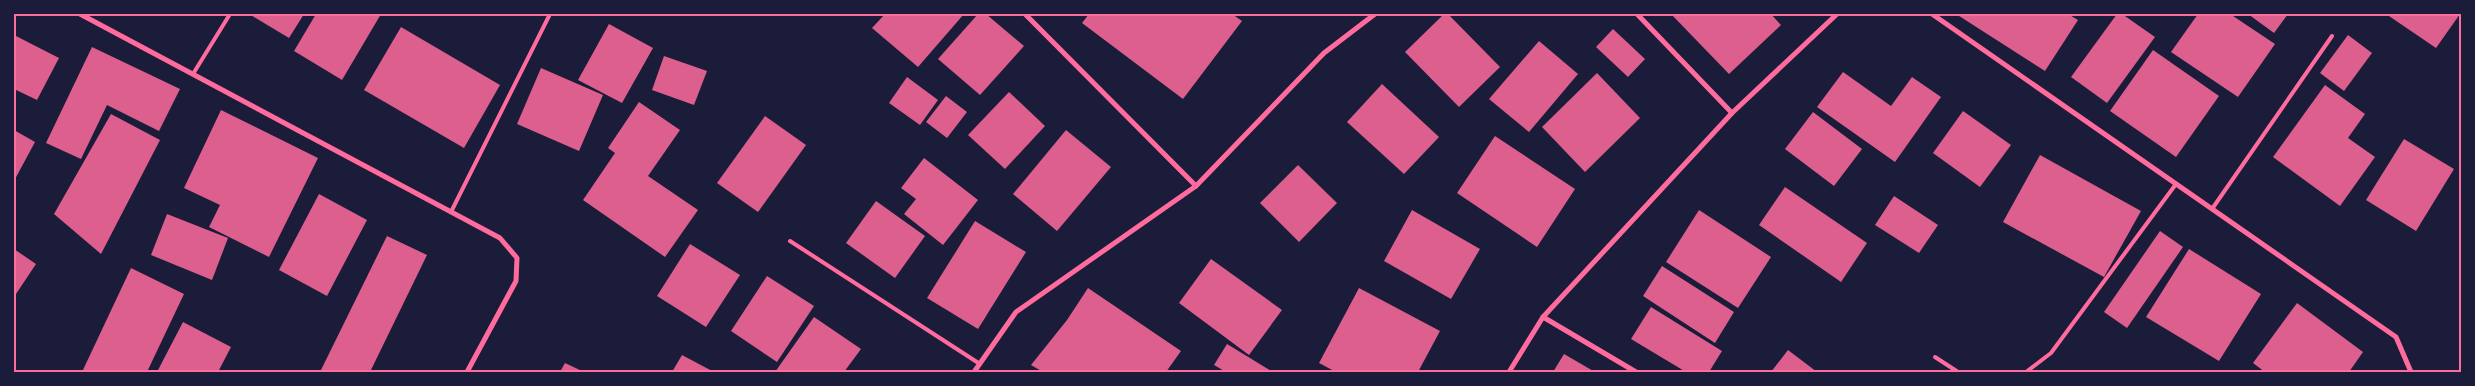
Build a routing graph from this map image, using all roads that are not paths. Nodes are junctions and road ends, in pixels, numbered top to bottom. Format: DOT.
graph roads {
  1 [pos="80,14"];
  2 [pos="230,14"];
  3 [pos="550,14"];
  4 [pos="1025,14"];
  5 [pos="1375,14"];
  6 [pos="1637,14"];
  7 [pos="1837,14"];
  8 [pos="1932,14"];
  9 [pos="2332,36"];
  10 [pos="193,74"];
  11 [pos="1732,113"];
  12 [pos="2176,184"];
  13 [pos="1196,186"];
  14 [pos="2212,209"];
  15 [pos="451,212"];
  16 [pos="790,241"];
  17 [pos="1543,317"];
  18 [pos="1935,357"];
  19 [pos="980,364"];
  20 [pos="467,372"];
  21 [pos="974,372"];
  22 [pos="1509,372"];
  23 [pos="1636,372"];
  24 [pos="1958,372"];
  25 [pos="2026,372"];
  26 [pos="2411,372"];
  1 -- 10 [label="street"];
  2 -- 10 [label="lane"];
  3 -- 15 [label="lane"];
  4 -- 13 [label="street"];
  5 -- 13 [label="street"];
  6 -- 11 [label="street"];
  7 -- 11 [label="street"];
  8 -- 12 [label="street"];
  9 -- 14 [label="lane"];
  10 -- 15 [label="street"];
  11 -- 17 [label="street"];
  12 -- 14 [label="street"];
  12 -- 25 [label="lane"];
  13 -- 19 [label="street"];
  14 -- 26 [label="street"];
  15 -- 20 [label="street"];
  16 -- 19 [label="lane"];
  17 -- 22 [label="street"];
  17 -- 23 [label="street"];
  18 -- 24 [label="lane"];
  19 -- 21 [label="street"];
}
